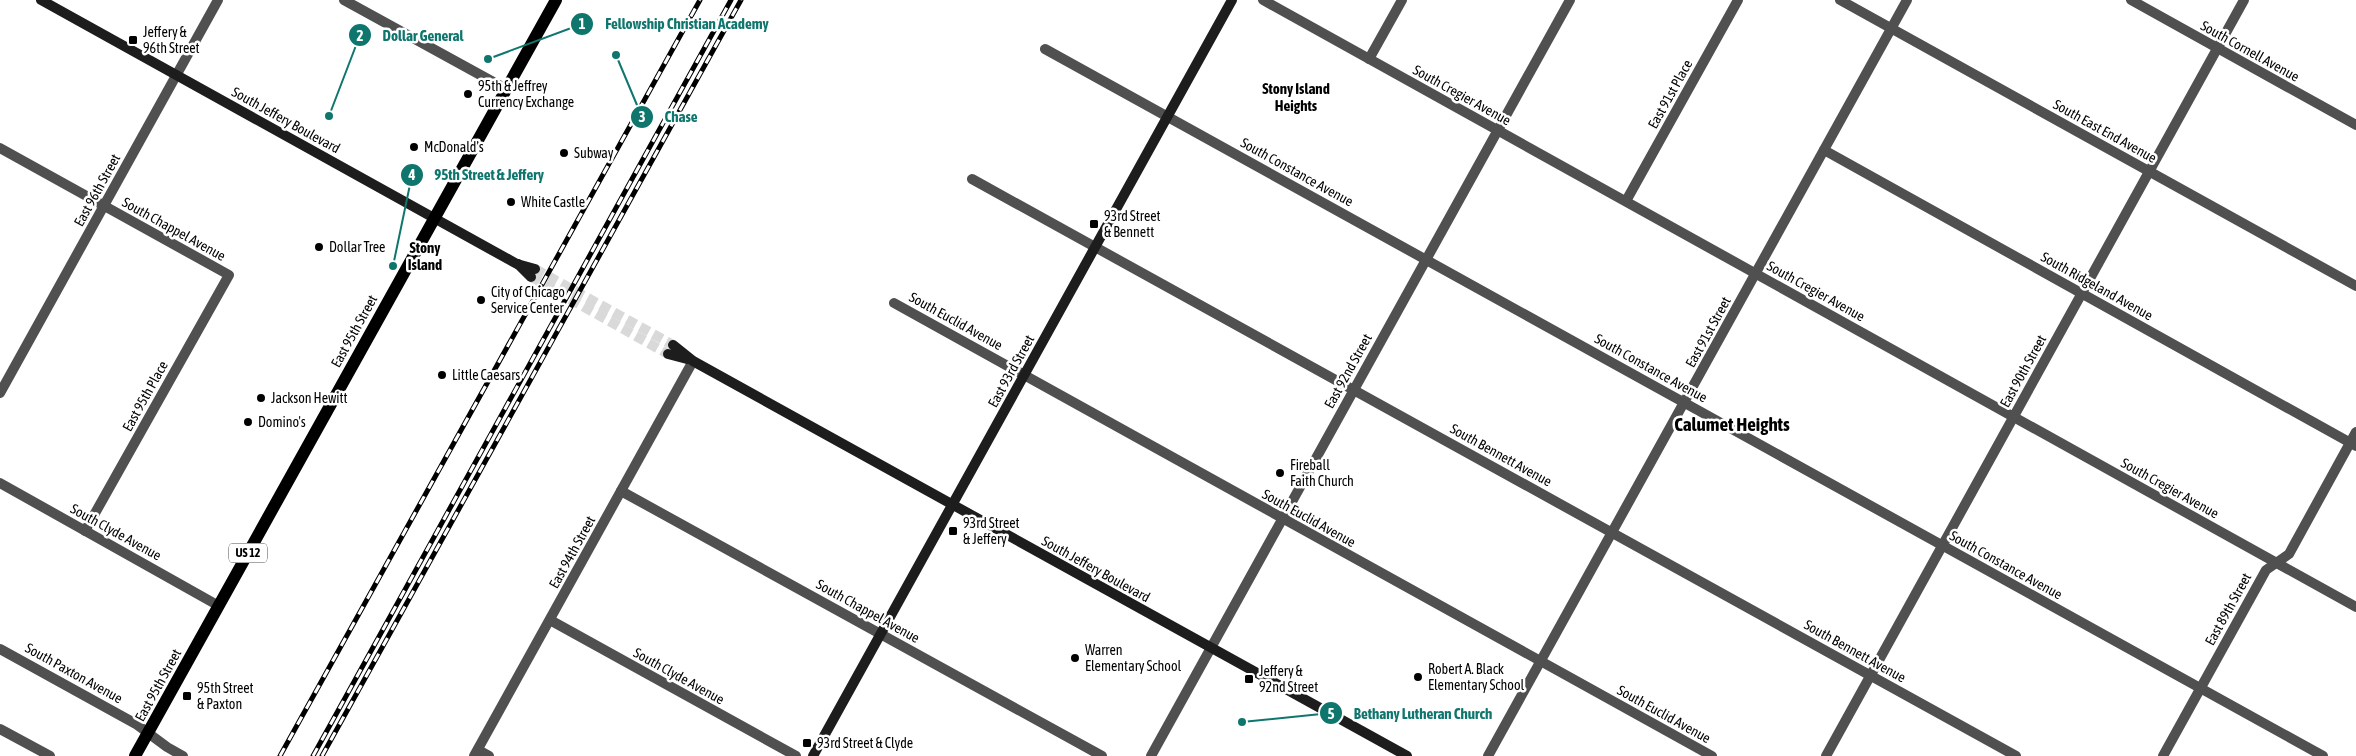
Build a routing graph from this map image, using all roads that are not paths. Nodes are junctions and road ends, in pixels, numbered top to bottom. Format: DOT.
graph roads {
  1 [pos="41,0"];
  2 [pos="218,0"];
  3 [pos="344,0"];
  4 [pos="556,0"];
  5 [pos="1232,0"];
  6 [pos="1262,0"];
  7 [pos="1402,0"];
  8 [pos="1570,0"];
  9 [pos="1738,0"];
  10 [pos="1840,0"];
  11 [pos="1907,0"];
  12 [pos="2130,0"];
  13 [pos="2244,0"];
  14 [pos="1891,28"];
  15 [pos="1045,48"];
  16 [pos="2218,48"];
  17 [pos="1369,59"];
  18 [pos="177,75"];
  19 [pos="506,89"];
  20 [pos="1168,116"];
  21 [pos="2356,125"];
  22 [pos="1498,130"];
  23 [pos="0,148"];
  24 [pos="1824,150"];
  25 [pos="2149,172"];
  26 [pos="972,179"];
  27 [pos="1626,201"];
  28 [pos="104,206"];
  29 [pos="435,218"];
  30 [pos="1095,247"];
  31 [pos="1426,259"];
  32 [pos="533,273"];
  33 [pos="1756,274"];
  34 [pos="229,275"];
  35 [pos="2356,286"];
  36 [pos="2082,294"];
  37 [pos="894,302"];
  38 [pos="671,349"];
  39 [pos="693,361"];
  40 [pos="1024,376"];
  41 [pos="1354,390"];
  42 [pos="0,393"];
  43 [pos="1684,402"];
  44 [pos="2014,417"];
  45 [pos="2356,432"];
  46 [pos="2353,444"];
  47 [pos="0,483"];
  48 [pos="621,491"];
  49 [pos="952,505"];
  50 [pos="1282,519"];
  51 [pos="85,531"];
  52 [pos="1612,532"];
  53 [pos="1943,546"];
  54 [pos="2277,563"];
  55 [pos="219,606"];
  56 [pos="2356,607"];
  57 [pos="550,620"];
  58 [pos="881,634"];
  59 [pos="1211,648"];
  60 [pos="0,649"];
  61 [pos="1541,661"];
  62 [pos="1871,676"];
  63 [pos="2201,688"];
  64 [pos="0,729"];
  65 [pos="148,733"];
  66 [pos="476,753"];
  67 [pos="50,756"];
  68 [pos="136,756"];
  69 [pos="183,756"];
  70 [pos="489,756"];
  71 [pos="796,756"];
  72 [pos="813,756"];
  73 [pos="1102,756"];
  74 [pos="1151,756"];
  75 [pos="1406,756"];
  76 [pos="1488,756"];
  77 [pos="1712,756"];
  78 [pos="1826,756"];
  79 [pos="2016,756"];
  80 [pos="2163,756"];
  81 [pos="2323,756"];
  1 -- 18 [label="main road, South Jeffery Boulevard"];
  2 -- 18 [label="street, East 96th Street"];
  3 -- 19 [label="street"];
  4 -- 19 [label="main road, East 95th Street / US 12"];
  5 -- 20 [label="main road, East 93rd Street"];
  6 -- 17 [label="street, South Cregier Avenue"];
  7 -- 17 [label="street"];
  8 -- 22 [label="street, East 92nd Street"];
  9 -- 27 [label="street, East 91st Place"];
  10 -- 14 [label="street, South East End Avenue"];
  11 -- 14 [label="street, East 91st Street"];
  12 -- 16 [label="street, South Cornell Avenue"];
  13 -- 16 [label="street, East 90th Street"];
  14 -- 24 [label="street, East 91st Street"];
  14 -- 25 [label="street, South East End Avenue"];
  15 -- 20 [label="street, South Constance Avenue"];
  16 -- 21 [label="street, South Cornell Avenue"];
  16 -- 25 [label="street, East 90th Street"];
  17 -- 22 [label="street, South Cregier Avenue"];
  18 -- 28 [label="street, East 96th Street"];
  18 -- 29 [label="main road, South Jeffery Boulevard"];
  19 -- 29 [label="main road, East 95th Street / US 12"];
  20 -- 30 [label="main road, East 93rd Street"];
  20 -- 31 [label="street, South Constance Avenue"];
  22 -- 27 [label="street, South Cregier Avenue"];
  22 -- 31 [label="street, East 92nd Street"];
  23 -- 28 [label="street, South Chappel Avenue"];
  24 -- 33 [label="street, East 91st Street"];
  24 -- 36 [label="street, South Ridgeland Avenue"];
  25 -- 35 [label="street, South East End Avenue"];
  25 -- 36 [label="street, East 90th Street"];
  26 -- 30 [label="street, South Bennett Avenue"];
  27 -- 33 [label="street, South Cregier Avenue"];
  28 -- 34 [label="street, South Chappel Avenue"];
  28 -- 42 [label="street, East 96th Street"];
  29 -- 32 [label="main road, South Jeffery Boulevard"];
  29 -- 55 [label="main road, East 95th Street / US 12"];
  30 -- 40 [label="main road, East 93rd Street"];
  30 -- 41 [label="street, South Bennett Avenue"];
  31 -- 41 [label="street, East 92nd Street"];
  31 -- 43 [label="street, South Constance Avenue"];
  33 -- 43 [label="street, East 91st Street"];
  33 -- 44 [label="street, South Cregier Avenue"];
  34 -- 51 [label="street, East 95th Place"];
  36 -- 44 [label="street, East 90th Street"];
  36 -- 46 [label="street, South Ridgeland Avenue"];
  37 -- 40 [label="street, South Euclid Avenue"];
  38 -- 39 [label="main road, South Jeffery Boulevard"];
  39 -- 48 [label="street, East 94th Street"];
  39 -- 49 [label="main road, South Jeffery Boulevard"];
  40 -- 49 [label="main road, East 93rd Street"];
  40 -- 50 [label="street, South Euclid Avenue"];
  41 -- 50 [label="street, East 92nd Street"];
  41 -- 52 [label="street, South Bennett Avenue"];
  43 -- 52 [label="street, East 91st Street"];
  43 -- 53 [label="street, South Constance Avenue"];
  44 -- 53 [label="street, East 90th Street"];
  44 -- 54 [label="street, South Cregier Avenue"];
  45 -- 46 [label="street, East 89th Street"];
  46 -- 54 [label="street, East 89th Street"];
  47 -- 51 [label="street, South Clyde Avenue"];
  48 -- 57 [label="street, East 94th Street"];
  48 -- 58 [label="street, South Chappel Avenue"];
  49 -- 58 [label="main road, East 93rd Street"];
  49 -- 59 [label="main road, South Jeffery Boulevard"];
  50 -- 59 [label="street, East 92nd Street"];
  50 -- 61 [label="street, South Euclid Avenue"];
  51 -- 55 [label="street, South Clyde Avenue"];
  52 -- 61 [label="street, East 91st Street"];
  52 -- 62 [label="street, South Bennett Avenue"];
  53 -- 62 [label="street, East 90th Street"];
  53 -- 63 [label="street, South Constance Avenue"];
  54 -- 56 [label="street, South Cregier Avenue"];
  54 -- 63 [label="street, East 89th Street"];
  55 -- 65 [label="main road, East 95th Street / US 12"];
  57 -- 66 [label="street, East 94th Street"];
  57 -- 71 [label="street, South Clyde Avenue"];
  58 -- 72 [label="main road, East 93rd Street"];
  58 -- 73 [label="street, South Chappel Avenue"];
  59 -- 74 [label="street, East 92nd Street"];
  59 -- 75 [label="main road, South Jeffery Boulevard"];
  60 -- 65 [label="street, South Paxton Avenue"];
  61 -- 76 [label="street, East 91st Street"];
  61 -- 77 [label="street, South Euclid Avenue"];
  62 -- 78 [label="street, East 90th Street"];
  62 -- 79 [label="street, South Bennett Avenue"];
  63 -- 80 [label="street, East 89th Street"];
  63 -- 81 [label="street, South Constance Avenue"];
  64 -- 67 [label="street"];
  65 -- 68 [label="main road, East 95th Street / US 12"];
  65 -- 69 [label="street, South Paxton Avenue"];
  66 -- 70 [label="street"];
}
